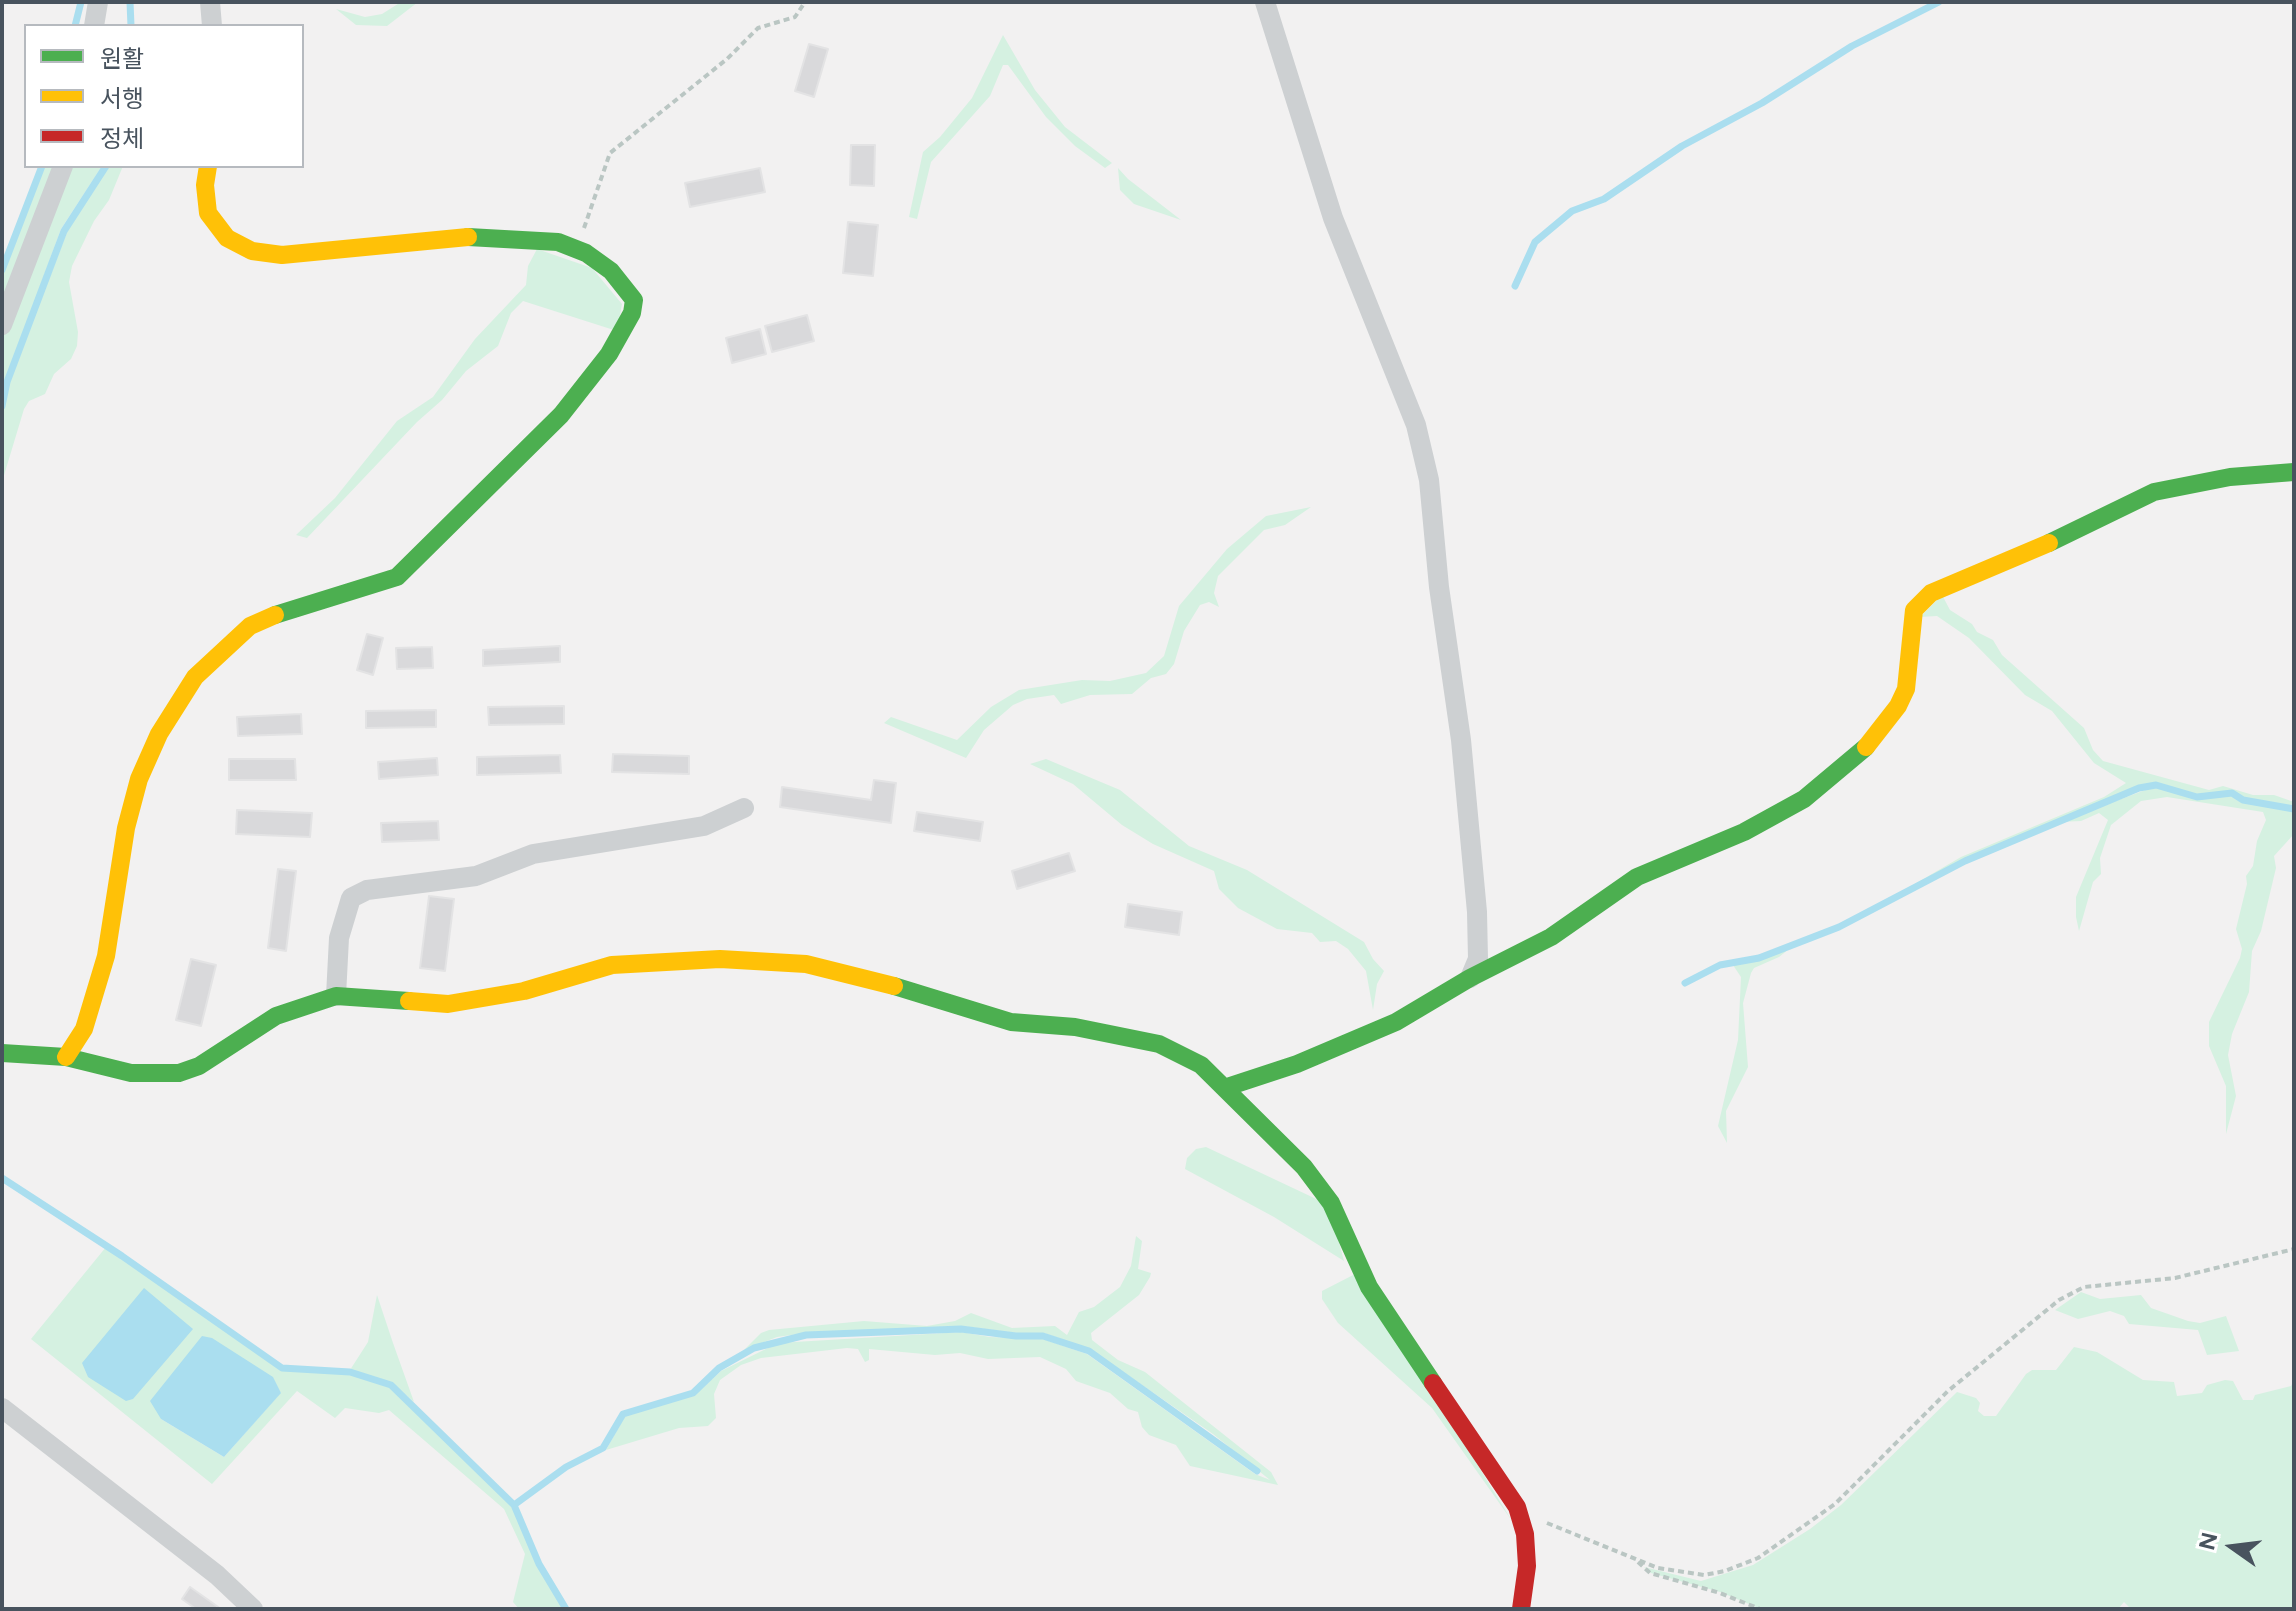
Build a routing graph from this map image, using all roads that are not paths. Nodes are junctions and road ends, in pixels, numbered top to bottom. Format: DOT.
graph roads {
  1 [pos="98,2"];
  2 [pos="210,2"];
  3 [pos="1265,2"];
  4 [pos="94,24"];
  5 [pos="212,24"];
  6 [pos="62,168"];
  7 [pos="208,168"];
  8 [pos="2,325"];
  9 [pos="2294,472"];
  10 [pos="744,808"];
  11 [pos="1470,978"];
  12 [pos="336,996"];
  13 [pos="2,1053"];
  14 [pos="66,1057"];
  15 [pos="1227,1087"];
  16 [pos="2,1408"];
  17 [pos="253,1609"];
  18 [pos="1521,1609"];
  1 -- 4 [label="street"];
  2 -- 5 [label="street"];
  3 -- 11 [label="street"];
  6 -- 8 [label="street"];
  7 -- 14 [label="street"];
  9 -- 11 [label="street"];
  10 -- 12 [label="street"];
  11 -- 15 [label="street"];
  12 -- 14 [label="street"];
  12 -- 15 [label="street"];
  13 -- 14 [label="street"];
  15 -- 18 [label="street"];
  16 -- 17 [label="street"];
}
